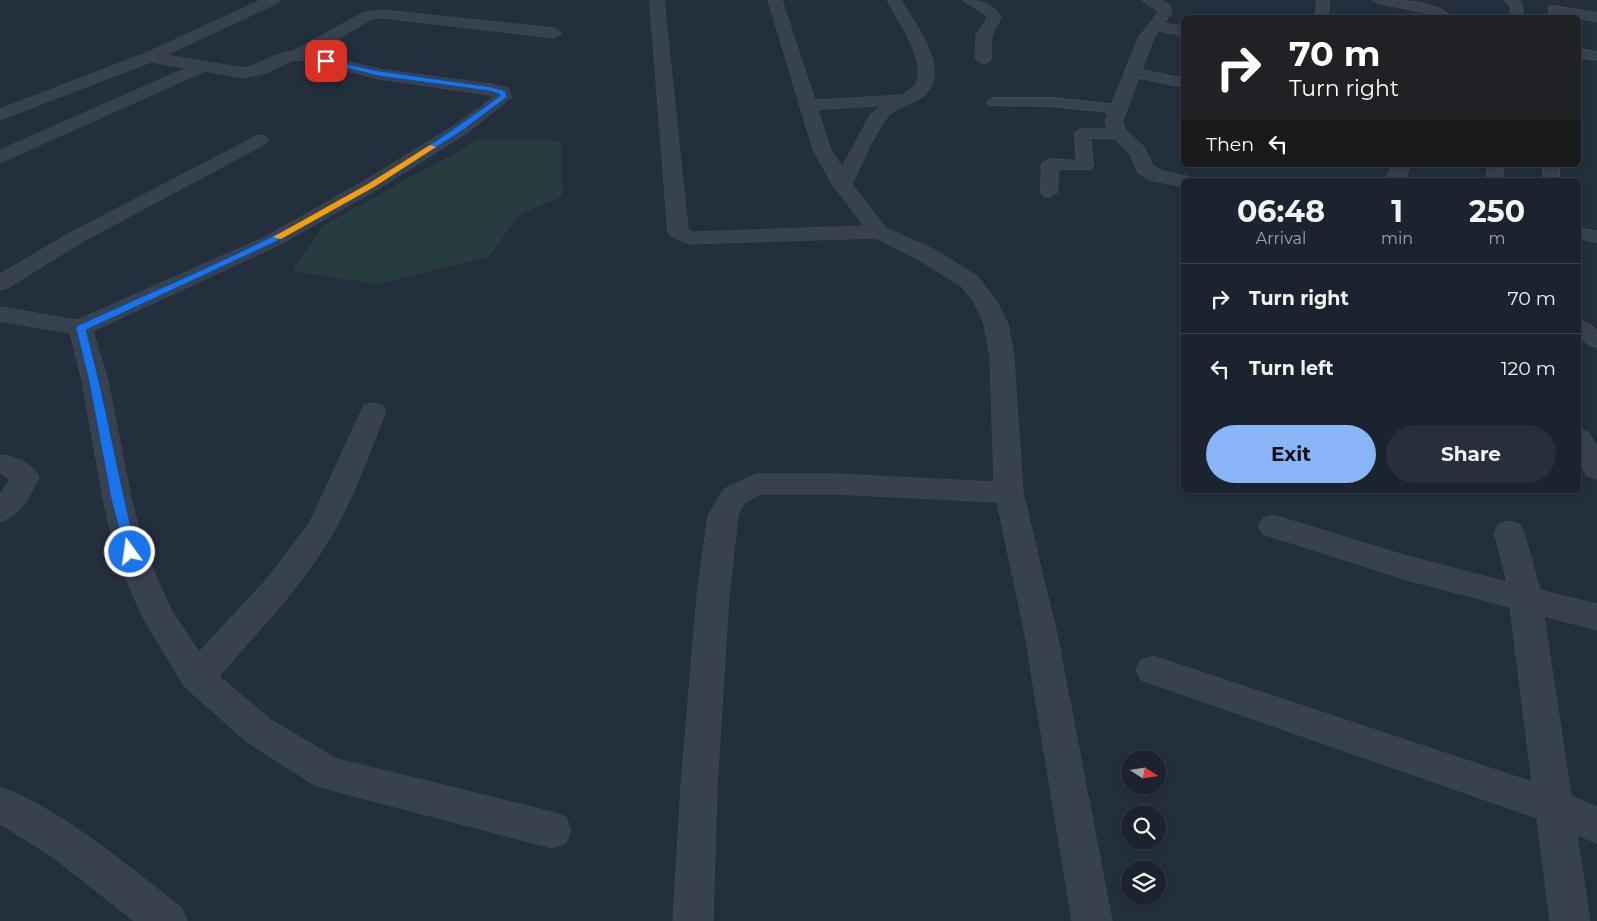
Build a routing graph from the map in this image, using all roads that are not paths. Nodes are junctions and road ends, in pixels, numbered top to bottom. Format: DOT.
graph roads {
  1 [pos="274,0"];
  2 [pos="658,0"];
  3 [pos="775,0"];
  4 [pos="894,0"];
  5 [pos="969,0"];
  6 [pos="1149,0"];
  7 [pos="1322,0"];
  8 [pos="1379,0"];
  9 [pos="1511,0"];
  10 [pos="1552,6"];
  11 [pos="1322,15"];
  12 [pos="1441,15"];
  13 [pos="1517,15"];
  14 [pos="1597,17"];
  15 [pos="1154,26"];
  16 [pos="1181,30"];
  17 [pos="554,33"];
  18 [pos="1581,53"];
  19 [pos="297,54"];
  20 [pos="154,55"];
  21 [pos="1597,56"];
  22 [pos="982,59"];
  23 [pos="201,67"];
  24 [pos="1132,72"];
  25 [pos="1181,82"];
  26 [pos="903,100"];
  27 [pos="994,102"];
  28 [pos="809,105"];
  29 [pos="1117,109"];
  30 [pos="0,115"];
  31 [pos="1118,134"];
  32 [pos="259,140"];
  33 [pos="0,157"];
  34 [pos="1181,180"];
  35 [pos="842,184"];
  36 [pos="1049,192"];
  37 [pos="879,232"];
  38 [pos="1581,233"];
  39 [pos="1597,237"];
  40 [pos="0,283"];
  41 [pos="0,314"];
  42 [pos="80,328"];
  43 [pos="1581,328"];
  44 [pos="1597,340"];
  45 [pos="373,411"];
  46 [pos="1581,441"];
  47 [pos="0,464"];
  48 [pos="1597,469"];
  49 [pos="1009,492"];
  50 [pos="0,512"];
  51 [pos="1273,526"];
  52 [pos="1509,532"];
  53 [pos="1526,599"];
  54 [pos="1597,617"];
  55 [pos="1153,670"];
  56 [pos="197,677"];
  57 [pos="0,804"];
  58 [pos="1554,807"];
  59 [pos="1597,825"];
  60 [pos="552,830"];
  61 [pos="167,921"];
  62 [pos="693,921"];
  63 [pos="1092,921"];
  64 [pos="1570,921"];
  1 -- 20 [label="street"];
  2 -- 37 [label="street"];
  3 -- 28 [label="street"];
  4 -- 26 [label="street"];
  5 -- 22 [label="street"];
  6 -- 15 [label="street"];
  7 -- 11 [label="lane"];
  8 -- 12 [label="lane"];
  9 -- 13 [label="lane"];
  10 -- 14 [label="lane"];
  15 -- 16 [label="lane"];
  15 -- 24 [label="street"];
  17 -- 19 [label="street"];
  18 -- 21 [label="lane"];
  19 -- 23 [label="street"];
  19 -- 42 [label="street"];
  20 -- 23 [label="street"];
  20 -- 30 [label="street"];
  23 -- 33 [label="street"];
  24 -- 25 [label="lane"];
  24 -- 29 [label="street"];
  26 -- 28 [label="street"];
  26 -- 35 [label="street"];
  27 -- 29 [label="lane"];
  28 -- 35 [label="street"];
  29 -- 31 [label="street"];
  31 -- 34 [label="street"];
  31 -- 36 [label="lane"];
  32 -- 40 [label="street"];
  35 -- 37 [label="street"];
  37 -- 49 [label="street"];
  38 -- 39 [label="lane"];
  41 -- 42 [label="street"];
  42 -- 56 [label="street"];
  43 -- 44 [label="lane"];
  45 -- 56 [label="street"];
  46 -- 48 [label="street"];
  47 -- 50 [label="street"];
  49 -- 62 [label="street"];
  49 -- 63 [label="street"];
  51 -- 53 [label="street"];
  52 -- 53 [label="street"];
  53 -- 54 [label="street"];
  53 -- 58 [label="street"];
  55 -- 58 [label="street"];
  56 -- 60 [label="street"];
  57 -- 61 [label="street"];
  58 -- 59 [label="street"];
  58 -- 64 [label="street"];
}
